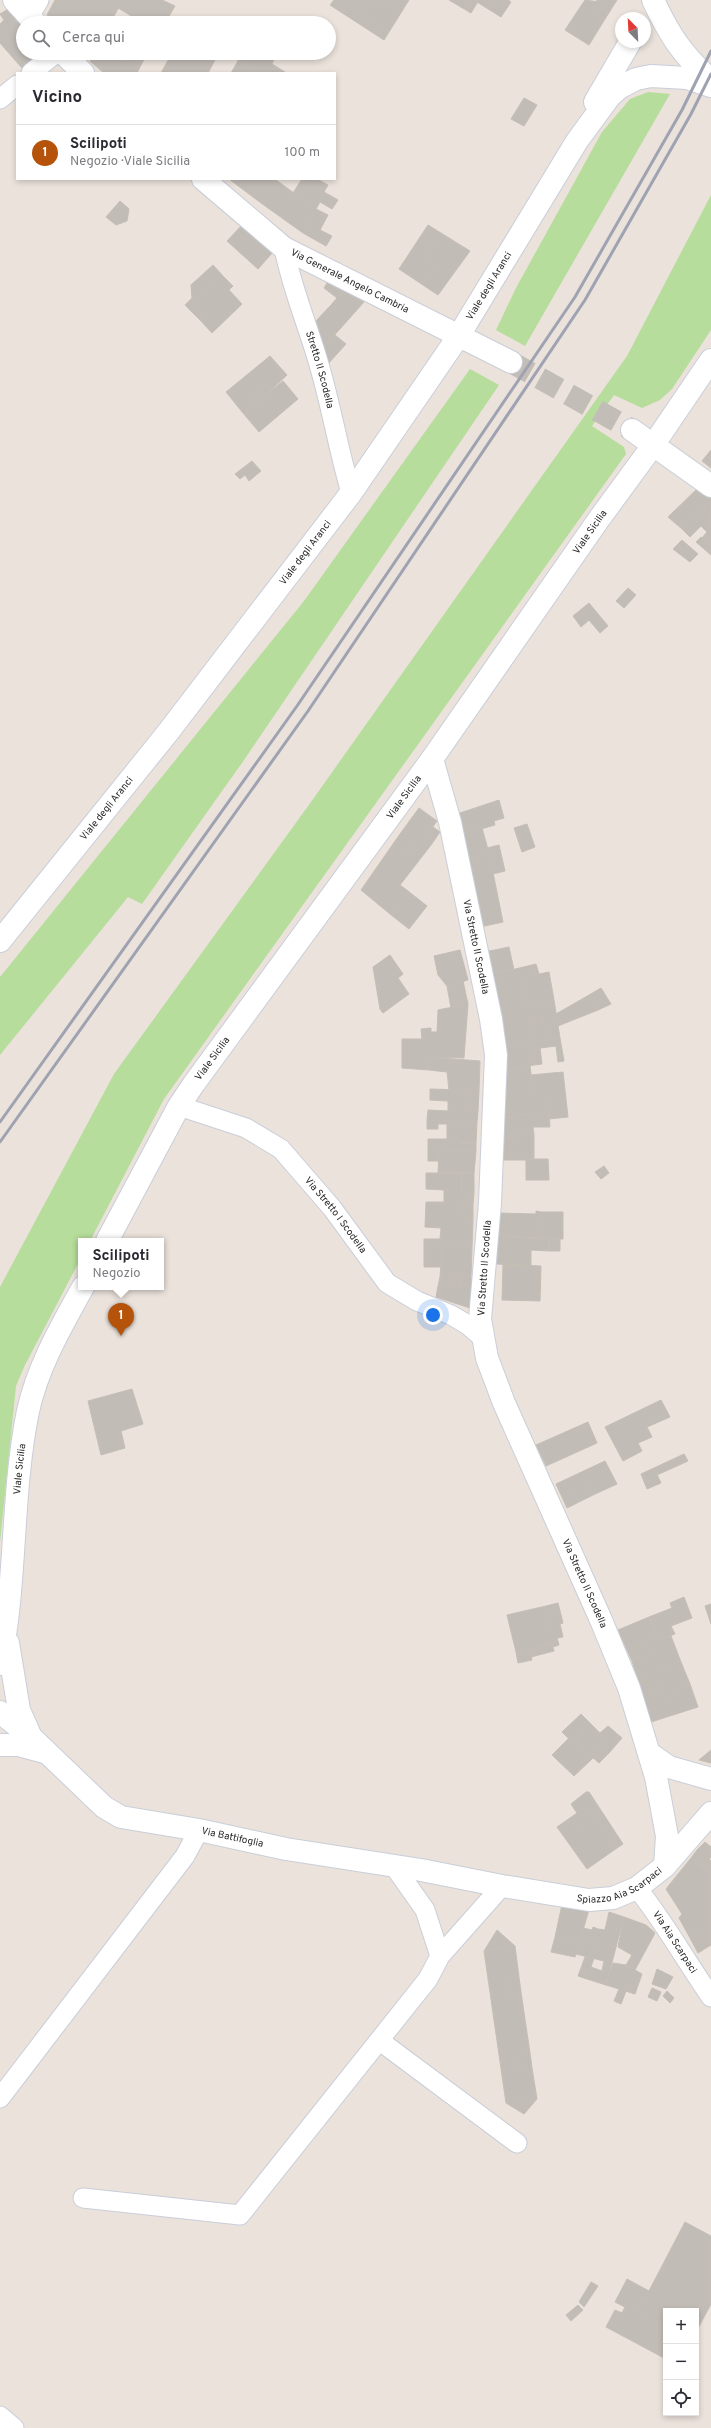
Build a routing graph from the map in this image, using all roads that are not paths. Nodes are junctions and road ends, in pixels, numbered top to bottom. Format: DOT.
graph roads {
  1 [pos="14,0"];
  2 [pos="654,7"];
  3 [pos="34,13"];
  4 [pos="626,48"];
  5 [pos="48,60"];
  6 [pos="70,60"];
  7 [pos="33,72"];
  8 [pos="83,72"];
  9 [pos="711,80"];
  10 [pos="16,86"];
  11 [pos="711,86"];
  12 [pos="0,99"];
  13 [pos="577,141"];
  14 [pos="204,180"];
  15 [pos="284,248"];
  16 [pos="458,337"];
  17 [pos="711,360"];
  18 [pos="511,362"];
  19 [pos="632,430"];
  20 [pos="654,444"];
  21 [pos="711,486"];
  22 [pos="351,493"];
  23 [pos="432,758"];
  24 [pos="0,941"];
  25 [pos="179,1106"];
  26 [pos="109,1238"];
  27 [pos="81,1290"];
  28 [pos="483,1338"];
  29 [pos="5,1588"];
  30 [pos="7,1630"];
  31 [pos="0,1664"];
  32 [pos="0,1712"];
  33 [pos="0,1745"];
  34 [pos="39,1746"];
  35 [pos="649,1753"];
  36 [pos="711,1780"];
  37 [pos="711,1813"];
  38 [pos="199,1830"];
  39 [pos="394,1866"];
  40 [pos="664,1866"];
  41 [pos="502,1886"];
  42 [pos="638,1888"];
  43 [pos="440,1956"];
  44 [pos="711,1997"];
  45 [pos="380,2041"];
  46 [pos="0,2098"];
  47 [pos="517,2143"];
  48 [pos="83,2198"];
  49 [pos="0,2416"];
  50 [pos="14,2428"];
  1 -- 3 [label="street"];
  2 -- 9 [label="street"];
  4 -- 13 [label="street"];
  5 -- 7 [label="street"];
  6 -- 8 [label="street"];
  10 -- 12 [label="street"];
  11 -- 13 [label="street"];
  13 -- 16 [label="street, Viale degli Aranci"];
  14 -- 15 [label="street, Via Generale Angelo Cambria"];
  15 -- 16 [label="street, Via Generale Angelo Cambria"];
  15 -- 22 [label="street, Stretto II Scodella"];
  16 -- 18 [label="street, Via Generale Angelo Cambria"];
  16 -- 22 [label="street, Viale degli Aranci"];
  17 -- 20 [label="street, Viale Sicilia"];
  19 -- 20 [label="street"];
  20 -- 21 [label="street"];
  20 -- 23 [label="street, Viale Sicilia"];
  22 -- 24 [label="street, Viale degli Aranci"];
  23 -- 25 [label="street, Viale Sicilia"];
  23 -- 28 [label="street, Via Stretto II Scodella"];
  25 -- 26 [label="street, Viale Sicilia"];
  25 -- 28 [label="street, Via Stretto I Scodella"];
  27 -- 29 [label="street, Viale Sicilia"];
  28 -- 35 [label="street, Via Stretto II Scodella"];
  29 -- 30 [label="street, Viale Sicilia"];
  30 -- 31 [label="street, Viale Sicilia"];
  30 -- 34 [label="street"];
  32 -- 34 [label="street, Via Battifoglia"];
  33 -- 34 [label="street"];
  34 -- 38 [label="street, Via Battifoglia"];
  35 -- 36 [label="street"];
  35 -- 40 [label="street, Via Stretto II Scodella"];
  37 -- 40 [label="street, Spiazzo Aia Scarpaci"];
  38 -- 39 [label="street, Via Battifoglia"];
  38 -- 46 [label="street"];
  39 -- 41 [label="street, Via Battifoglia"];
  39 -- 43 [label="street"];
  40 -- 42 [label="street, Spiazzo Aia Scarpaci"];
  41 -- 42 [label="street, Spiazzo Aia Scarpaci"];
  41 -- 43 [label="street"];
  42 -- 44 [label="street, Via Aia Scarpaci"];
  43 -- 45 [label="street"];
  45 -- 47 [label="street"];
  45 -- 48 [label="street"];
  49 -- 50 [label="street"];
}
